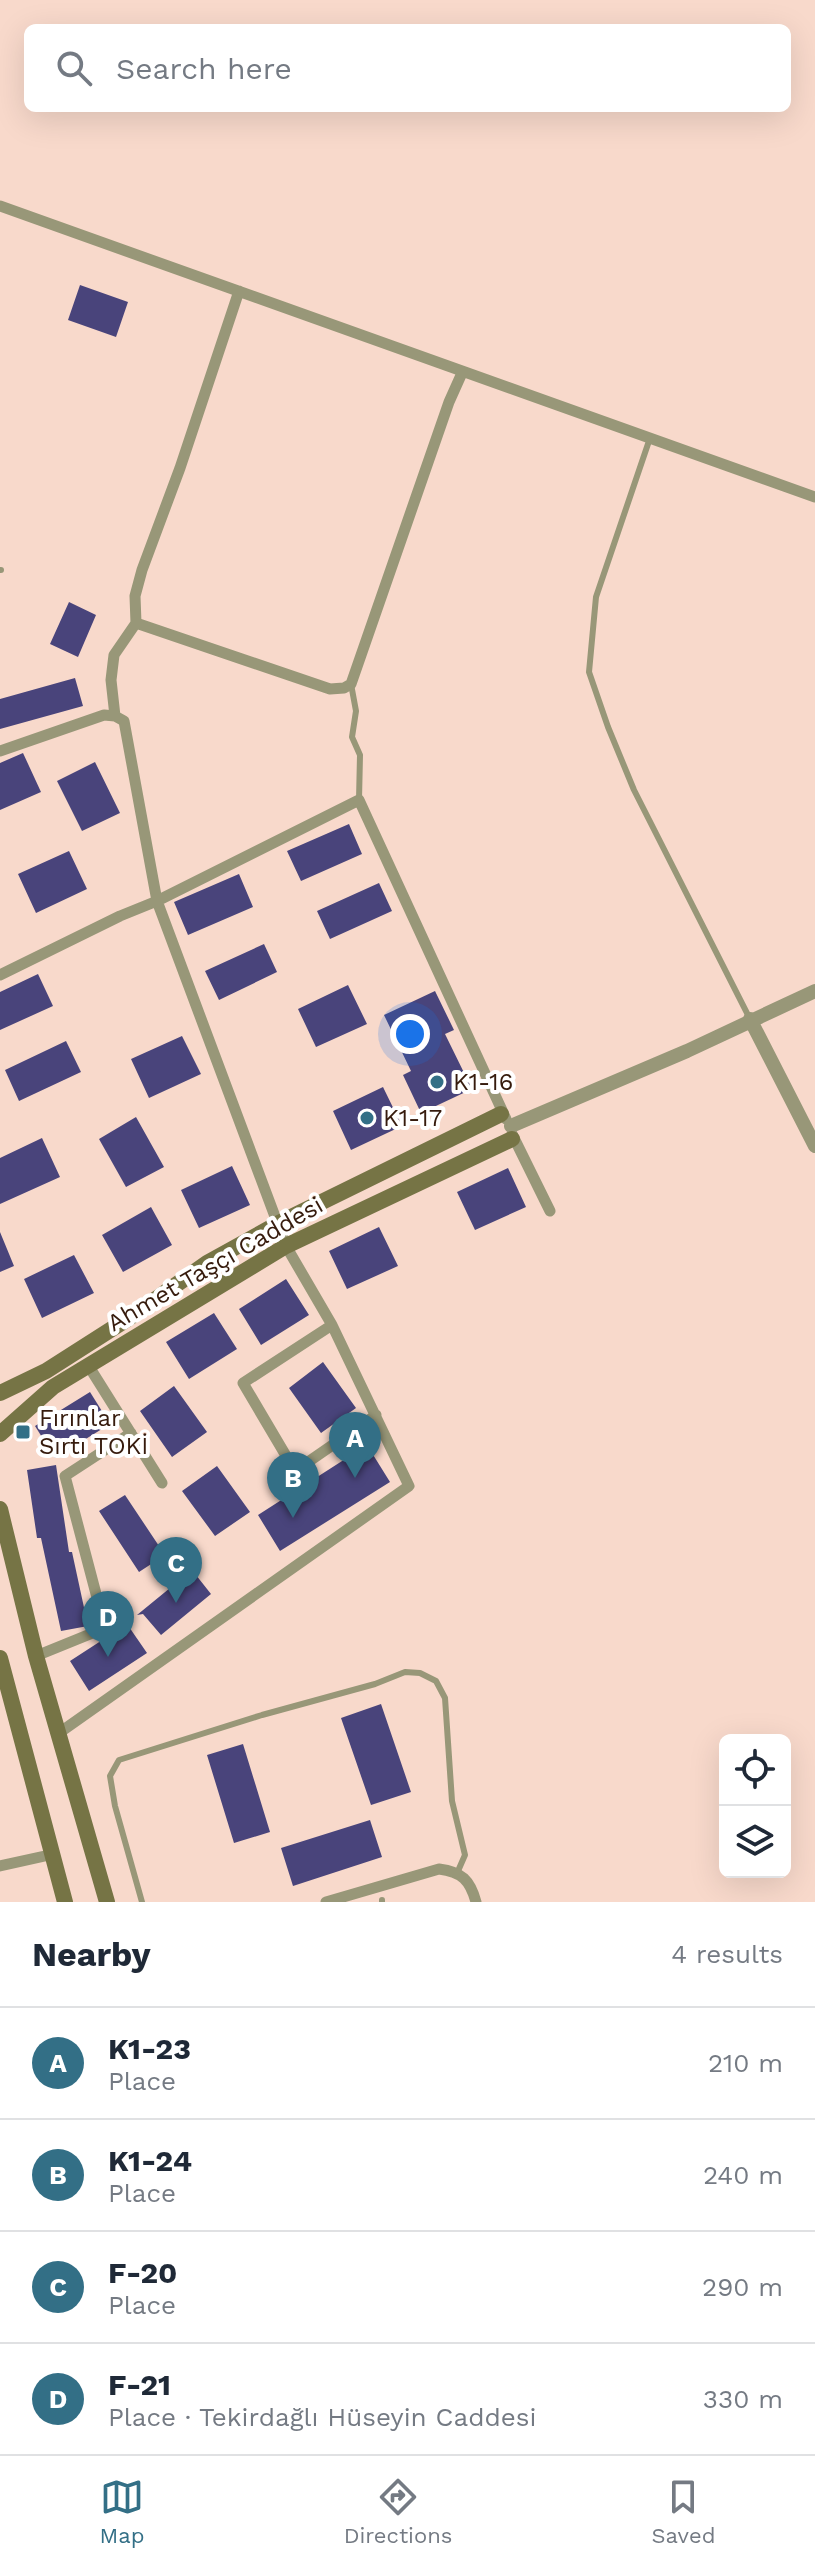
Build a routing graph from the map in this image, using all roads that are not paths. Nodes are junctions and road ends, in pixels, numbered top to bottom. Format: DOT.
graph roads {
  1 [pos="0,206"];
  2 [pos="239,291"];
  3 [pos="462,373"];
  4 [pos="650,438"];
  5 [pos="815,497"];
  6 [pos="136,623"];
  7 [pos="351,684"];
  8 [pos="115,716"];
  9 [pos="0,751"];
  10 [pos="359,800"];
  11 [pos="157,901"];
  12 [pos="0,975"];
  13 [pos="815,991"];
  14 [pos="750,1019"];
  15 [pos="508,1126"];
  16 [pos="815,1146"];
  17 [pos="550,1211"];
  18 [pos="279,1223"];
  19 [pos="286,1246"];
  20 [pos="332,1325"];
  21 [pos="88,1365"];
  22 [pos="0,1393"];
  23 [pos="376,1415"];
  24 [pos="131,1433"];
  25 [pos="0,1434"];
  26 [pos="162,1483"];
  27 [pos="0,1509"];
  28 [pos="36,1656"];
  29 [pos="0,1660"];
  30 [pos="59,1733"];
  31 [pos="54,1854"];
  32 [pos="0,1866"];
  33 [pos="458,1871"];
  34 [pos="65,1902"];
  35 [pos="107,1902"];
  36 [pos="142,1902"];
  37 [pos="326,1902"];
  38 [pos="476,1902"];
  1 -- 2 [label="street"];
  2 -- 3 [label="street"];
  2 -- 6 [label="street"];
  3 -- 4 [label="street"];
  3 -- 7 [label="street"];
  4 -- 5 [label="street"];
  4 -- 14 [label="lane"];
  6 -- 7 [label="street"];
  6 -- 8 [label="street"];
  7 -- 10 [label="lane"];
  8 -- 9 [label="street"];
  8 -- 11 [label="street"];
  10 -- 11 [label="street"];
  10 -- 15 [label="street"];
  11 -- 12 [label="street"];
  11 -- 18 [label="street"];
  13 -- 14 [label="street"];
  14 -- 15 [label="street"];
  14 -- 16 [label="street"];
  15 -- 17 [label="street"];
  15 -- 18 [label="main road, Ahmet Taşçı Caddesi"];
  15 -- 19 [label="main road, Ahmet Taşçı Caddesi"];
  18 -- 19 [label="street"];
  18 -- 22 [label="main road, Ahmet Taşçı Caddesi"];
  19 -- 20 [label="street"];
  19 -- 21 [label="main road, Ahmet Taşçı Caddesi"];
  20 -- 23 [label="street"];
  20 -- 23 [label="street"];
  21 -- 24 [label="street"];
  21 -- 25 [label="main road, Ahmet Taşçı Caddesi"];
  23 -- 30 [label="street"];
  24 -- 26 [label="street"];
  24 -- 28 [label="street"];
  27 -- 28 [label="main road"];
  28 -- 30 [label="main road"];
  29 -- 31 [label="main road"];
  30 -- 35 [label="main road"];
  31 -- 32 [label="street"];
  31 -- 34 [label="main road"];
  33 -- 36 [label="lane"];
  33 -- 37 [label="street"];
  33 -- 38 [label="street"];
}
